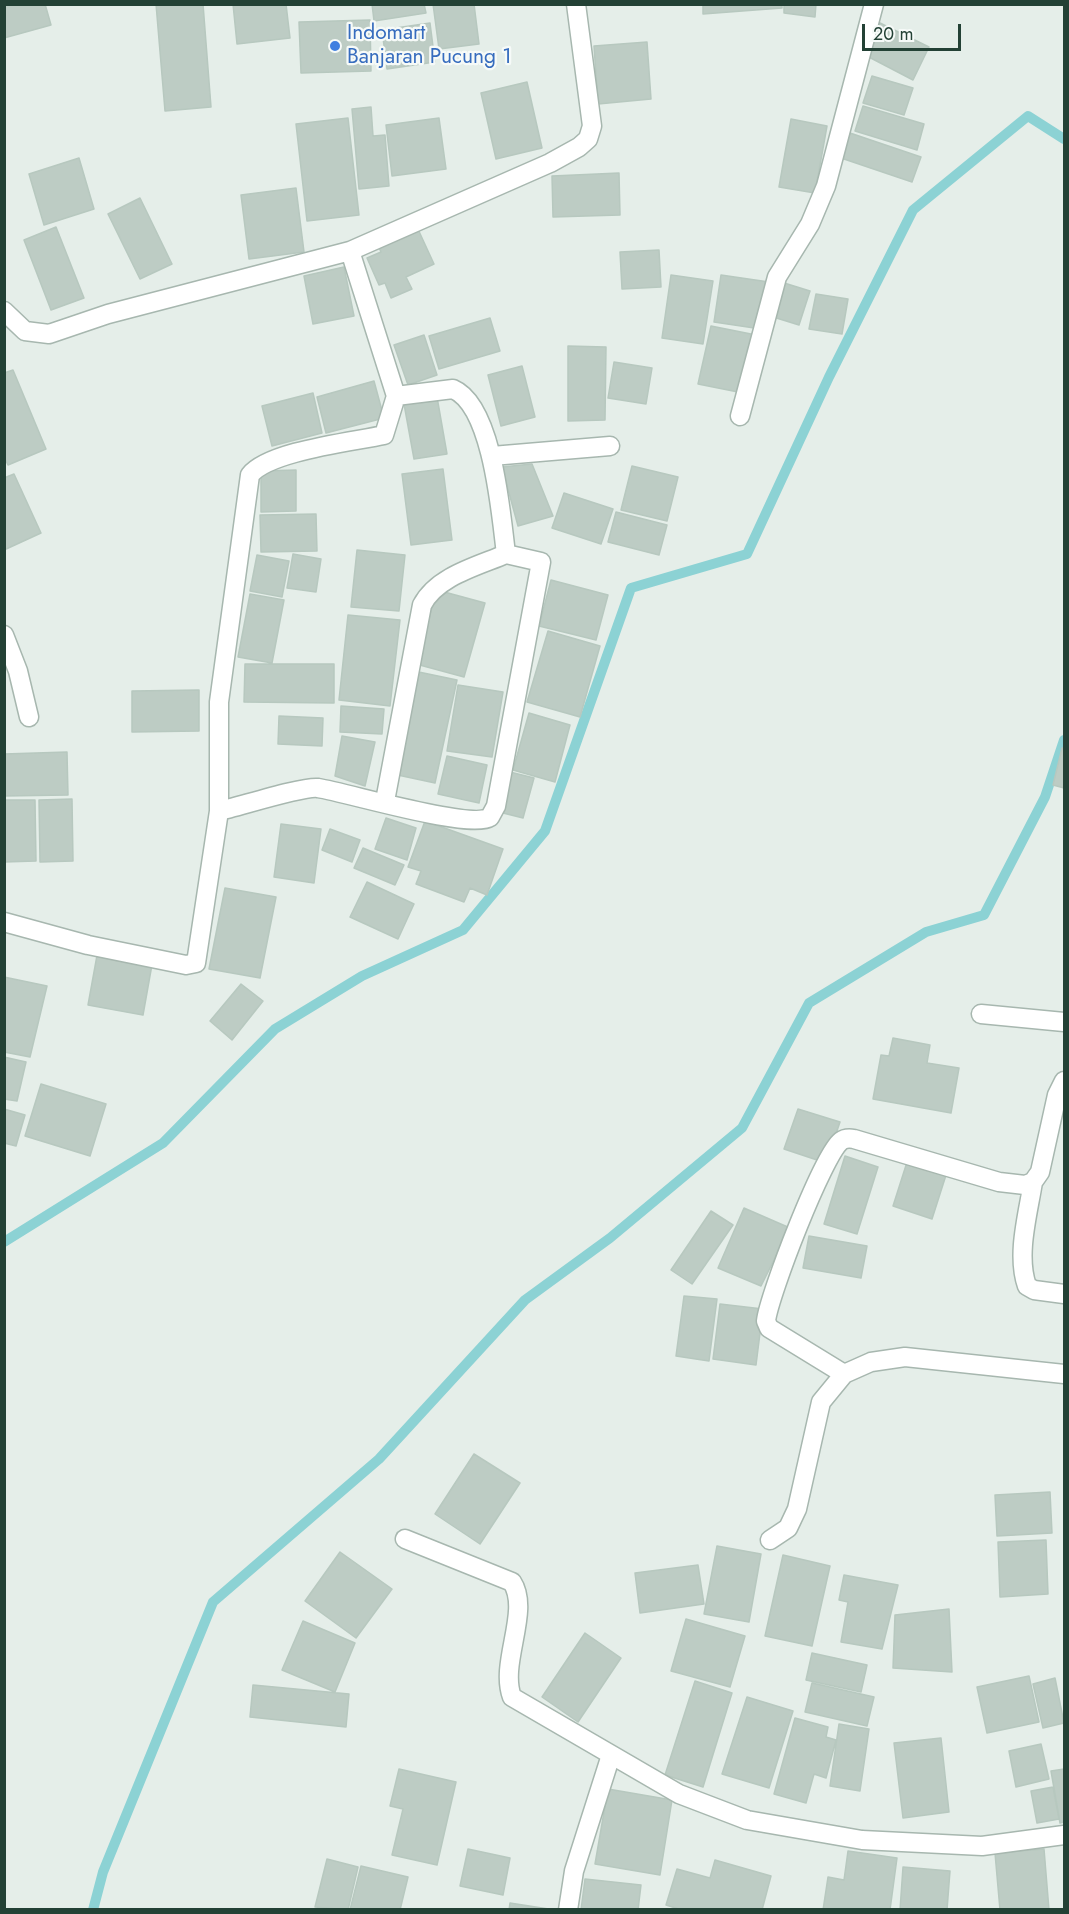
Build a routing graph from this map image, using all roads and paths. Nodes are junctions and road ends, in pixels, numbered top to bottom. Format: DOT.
graph roads {
  1 [pos="576,4"];
  2 [pos="874,4"];
  3 [pos="350,251"];
  4 [pos="4,311"];
  5 [pos="396,396"];
  6 [pos="740,416"];
  7 [pos="610,446"];
  8 [pos="492,456"];
  9 [pos="506,554"];
  10 [pos="4,635"];
  11 [pos="29,717"];
  12 [pos="385,801"];
  13 [pos="219,811"];
  14 [pos="4,922"];
  15 [pos="981,1014"];
  16 [pos="1065,1022"];
  17 [pos="1065,1082"];
  18 [pos="1033,1182"];
  19 [pos="1065,1294"];
  20 [pos="844,1374"];
  21 [pos="1065,1374"];
  22 [pos="405,1539"];
  23 [pos="770,1540"];
  24 [pos="611,1755"];
  25 [pos="1065,1835"];
  26 [pos="568,1910"];
  1 -- 3 [label="street"];
  2 -- 6 [label="street"];
  3 -- 4 [label="street"];
  3 -- 5 [label="street"];
  5 -- 8 [label="street"];
  5 -- 13 [label="street"];
  7 -- 8 [label="street"];
  8 -- 9 [label="street"];
  9 -- 12 [label="street"];
  9 -- 12 [label="street"];
  10 -- 11 [label="street"];
  12 -- 13 [label="street"];
  13 -- 14 [label="street"];
  15 -- 16 [label="street"];
  17 -- 18 [label="street"];
  18 -- 19 [label="street"];
  18 -- 20 [label="street"];
  20 -- 21 [label="street"];
  20 -- 23 [label="street"];
  22 -- 24 [label="street"];
  24 -- 25 [label="street"];
  24 -- 26 [label="street"];
}
